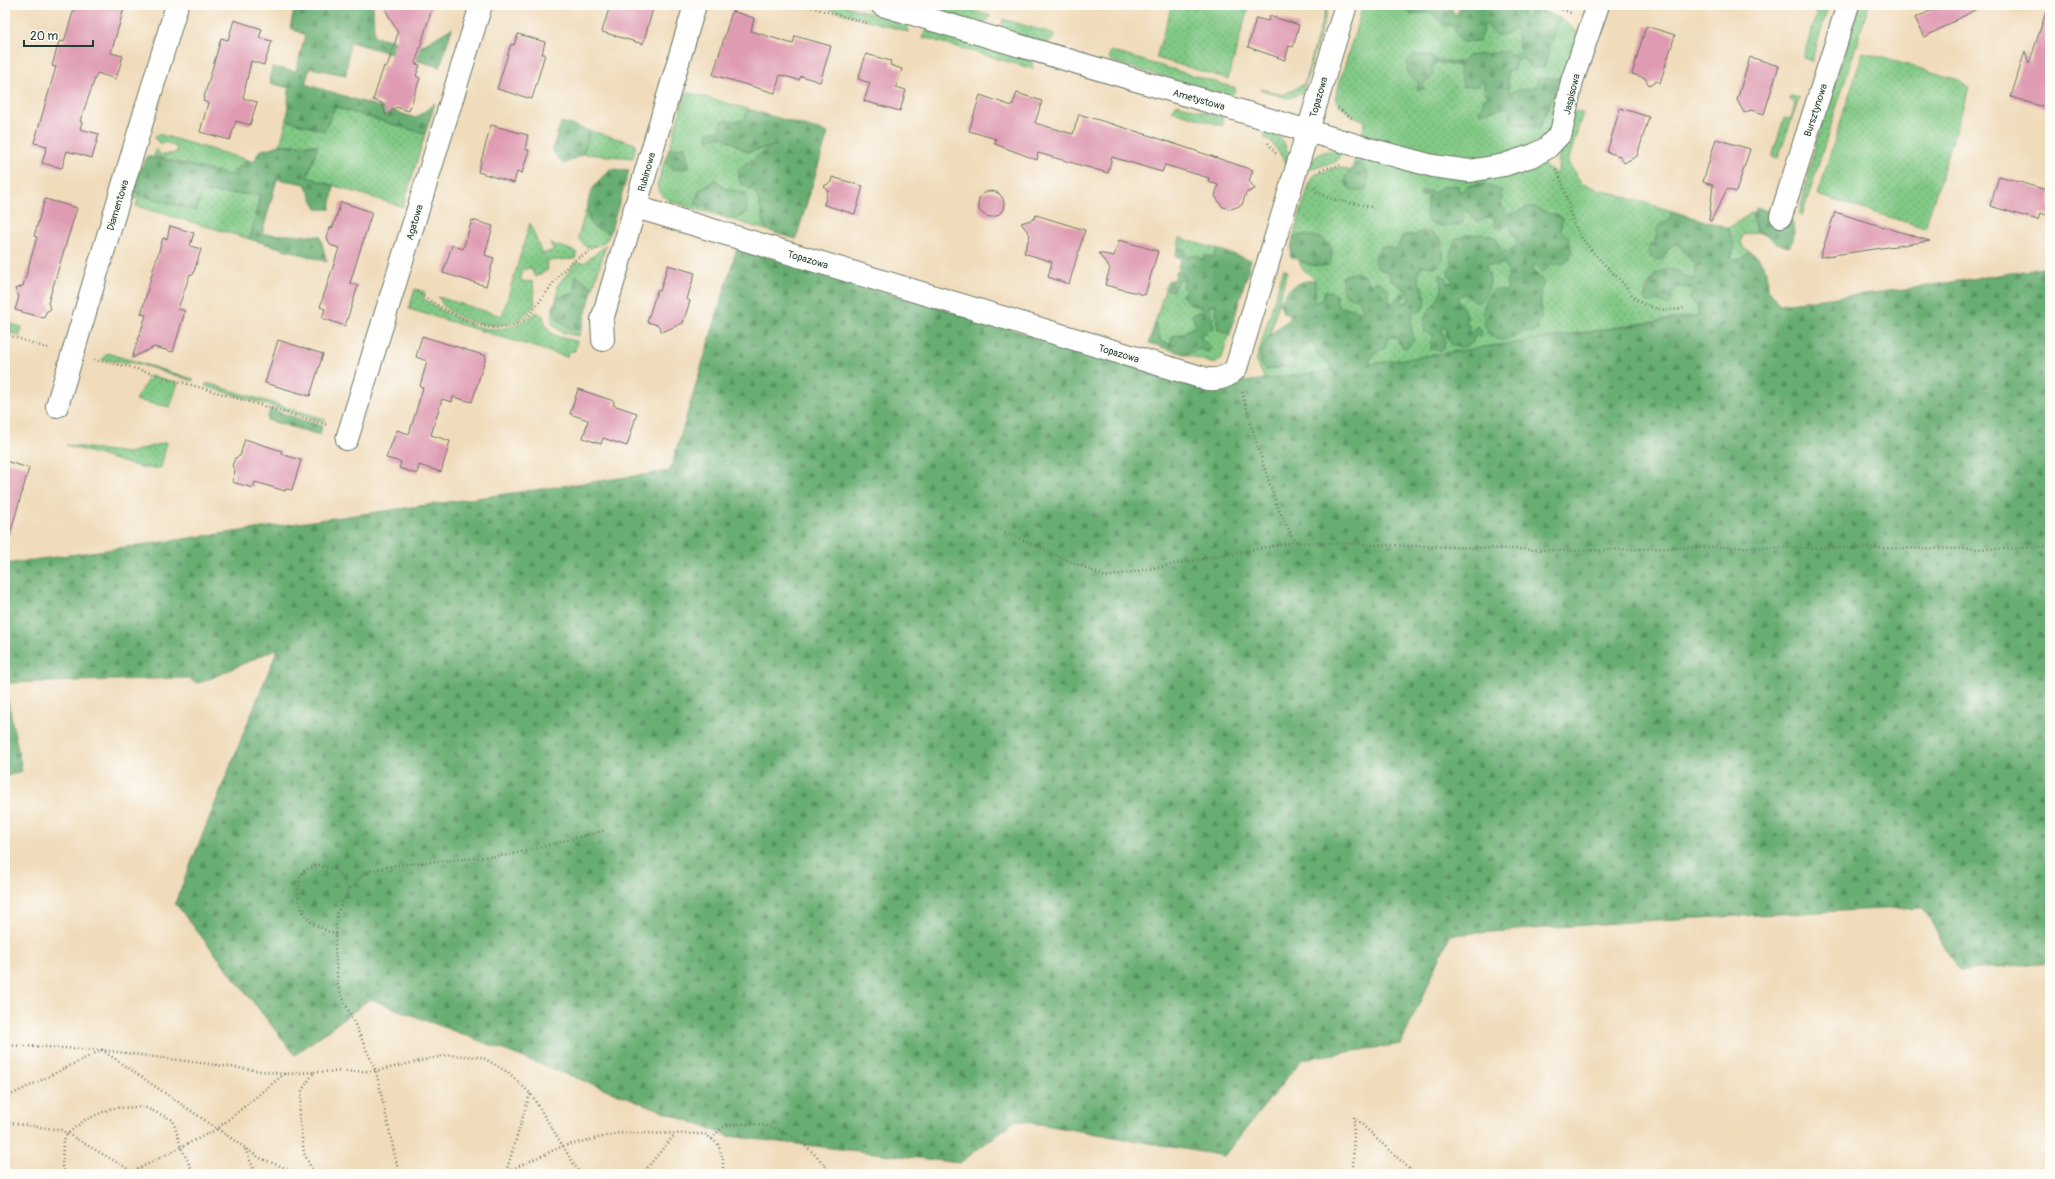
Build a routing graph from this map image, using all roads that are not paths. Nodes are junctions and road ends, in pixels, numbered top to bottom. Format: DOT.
graph roads {
  1 [pos="177,5"];
  2 [pos="481,5"];
  3 [pos="695,5"];
  4 [pos="882,5"];
  5 [pos="1346,5"];
  6 [pos="1598,5"];
  7 [pos="1848,5"];
  8 [pos="1308,131"];
  9 [pos="1518,160"];
  10 [pos="636,207"];
  11 [pos="1781,216"];
  12 [pos="603,340"];
  13 [pos="58,406"];
  14 [pos="347,439"];
  1 -- 13 [label="street, Diamentowa"];
  2 -- 14 [label="street, Agatowa"];
  3 -- 10 [label="street, Rubinowa"];
  4 -- 8 [label="street, Ametystowa"];
  5 -- 8 [label="street, Topazowa"];
  6 -- 9 [label="street, Jaspisowa"];
  7 -- 11 [label="street, Bursztynowa"];
  8 -- 9 [label="street, Ametystowa"];
  8 -- 10 [label="street, Topazowa"];
  10 -- 12 [label="street, Rubinowa"];
}
